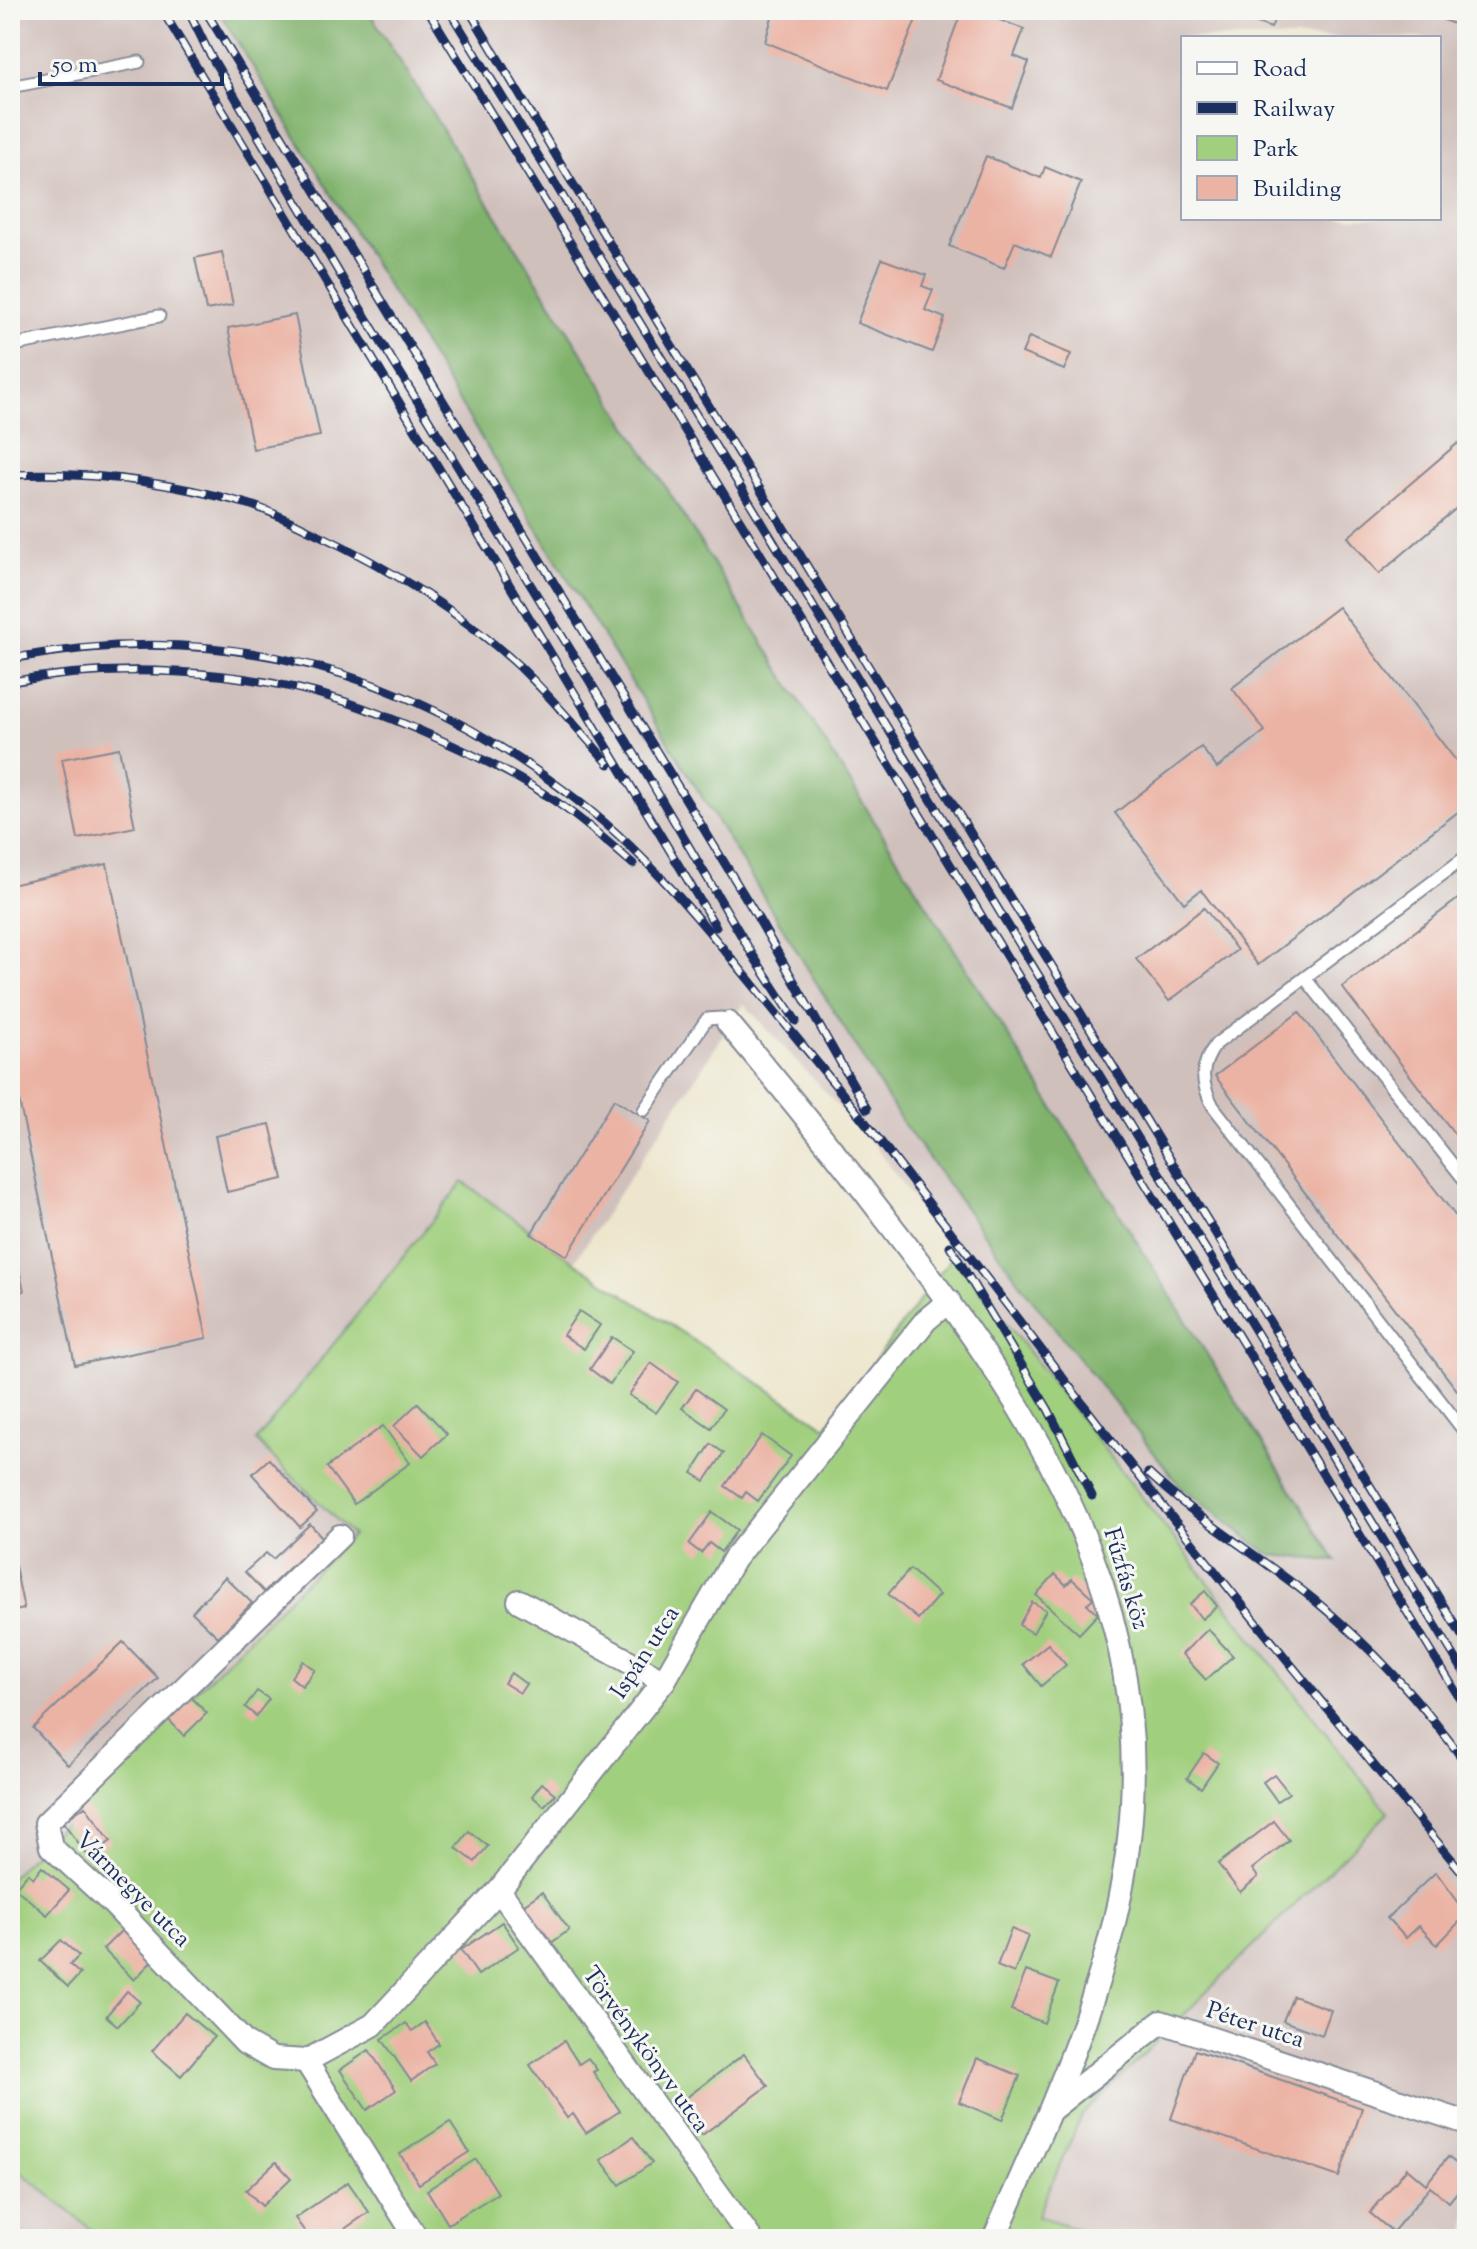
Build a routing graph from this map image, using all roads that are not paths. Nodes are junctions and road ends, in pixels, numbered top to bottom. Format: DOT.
graph roads {
  1 [pos="139,62"];
  2 [pos="10,87"];
  3 [pos="159,316"];
  4 [pos="10,346"];
  5 [pos="1467,856"];
  6 [pos="1305,978"];
  7 [pos="728,1023"];
  8 [pos="644,1110"];
  9 [pos="1467,1183"];
  10 [pos="949,1301"];
  11 [pos="1467,1435"];
  12 [pos="340,1536"];
  13 [pos="519,1601"];
  14 [pos="664,1681"];
  15 [pos="499,1890"];
  16 [pos="306,2061"];
  17 [pos="1051,2110"];
  18 [pos="1467,2123"];
  19 [pos="417,2239"];
  20 [pos="751,2239"];
  21 [pos="994,2239"];
  1 -- 2 [label="lane"];
  3 -- 4 [label="lane"];
  5 -- 6 [label="lane"];
  6 -- 9 [label="lane"];
  6 -- 11 [label="lane"];
  7 -- 8 [label="lane"];
  7 -- 10 [label="street, Fűzfás köz"];
  10 -- 14 [label="street, Ispán utca"];
  10 -- 17 [label="street, Fűzfás köz"];
  12 -- 16 [label="street, Vármegye utca"];
  13 -- 14 [label="street"];
  14 -- 15 [label="street, Ispán utca"];
  15 -- 16 [label="street, Ispán utca"];
  15 -- 20 [label="street, Törvénykönyv utca"];
  16 -- 19 [label="street"];
  17 -- 18 [label="street, Péter utca"];
  17 -- 21 [label="street, Fűzfás köz"];
}
